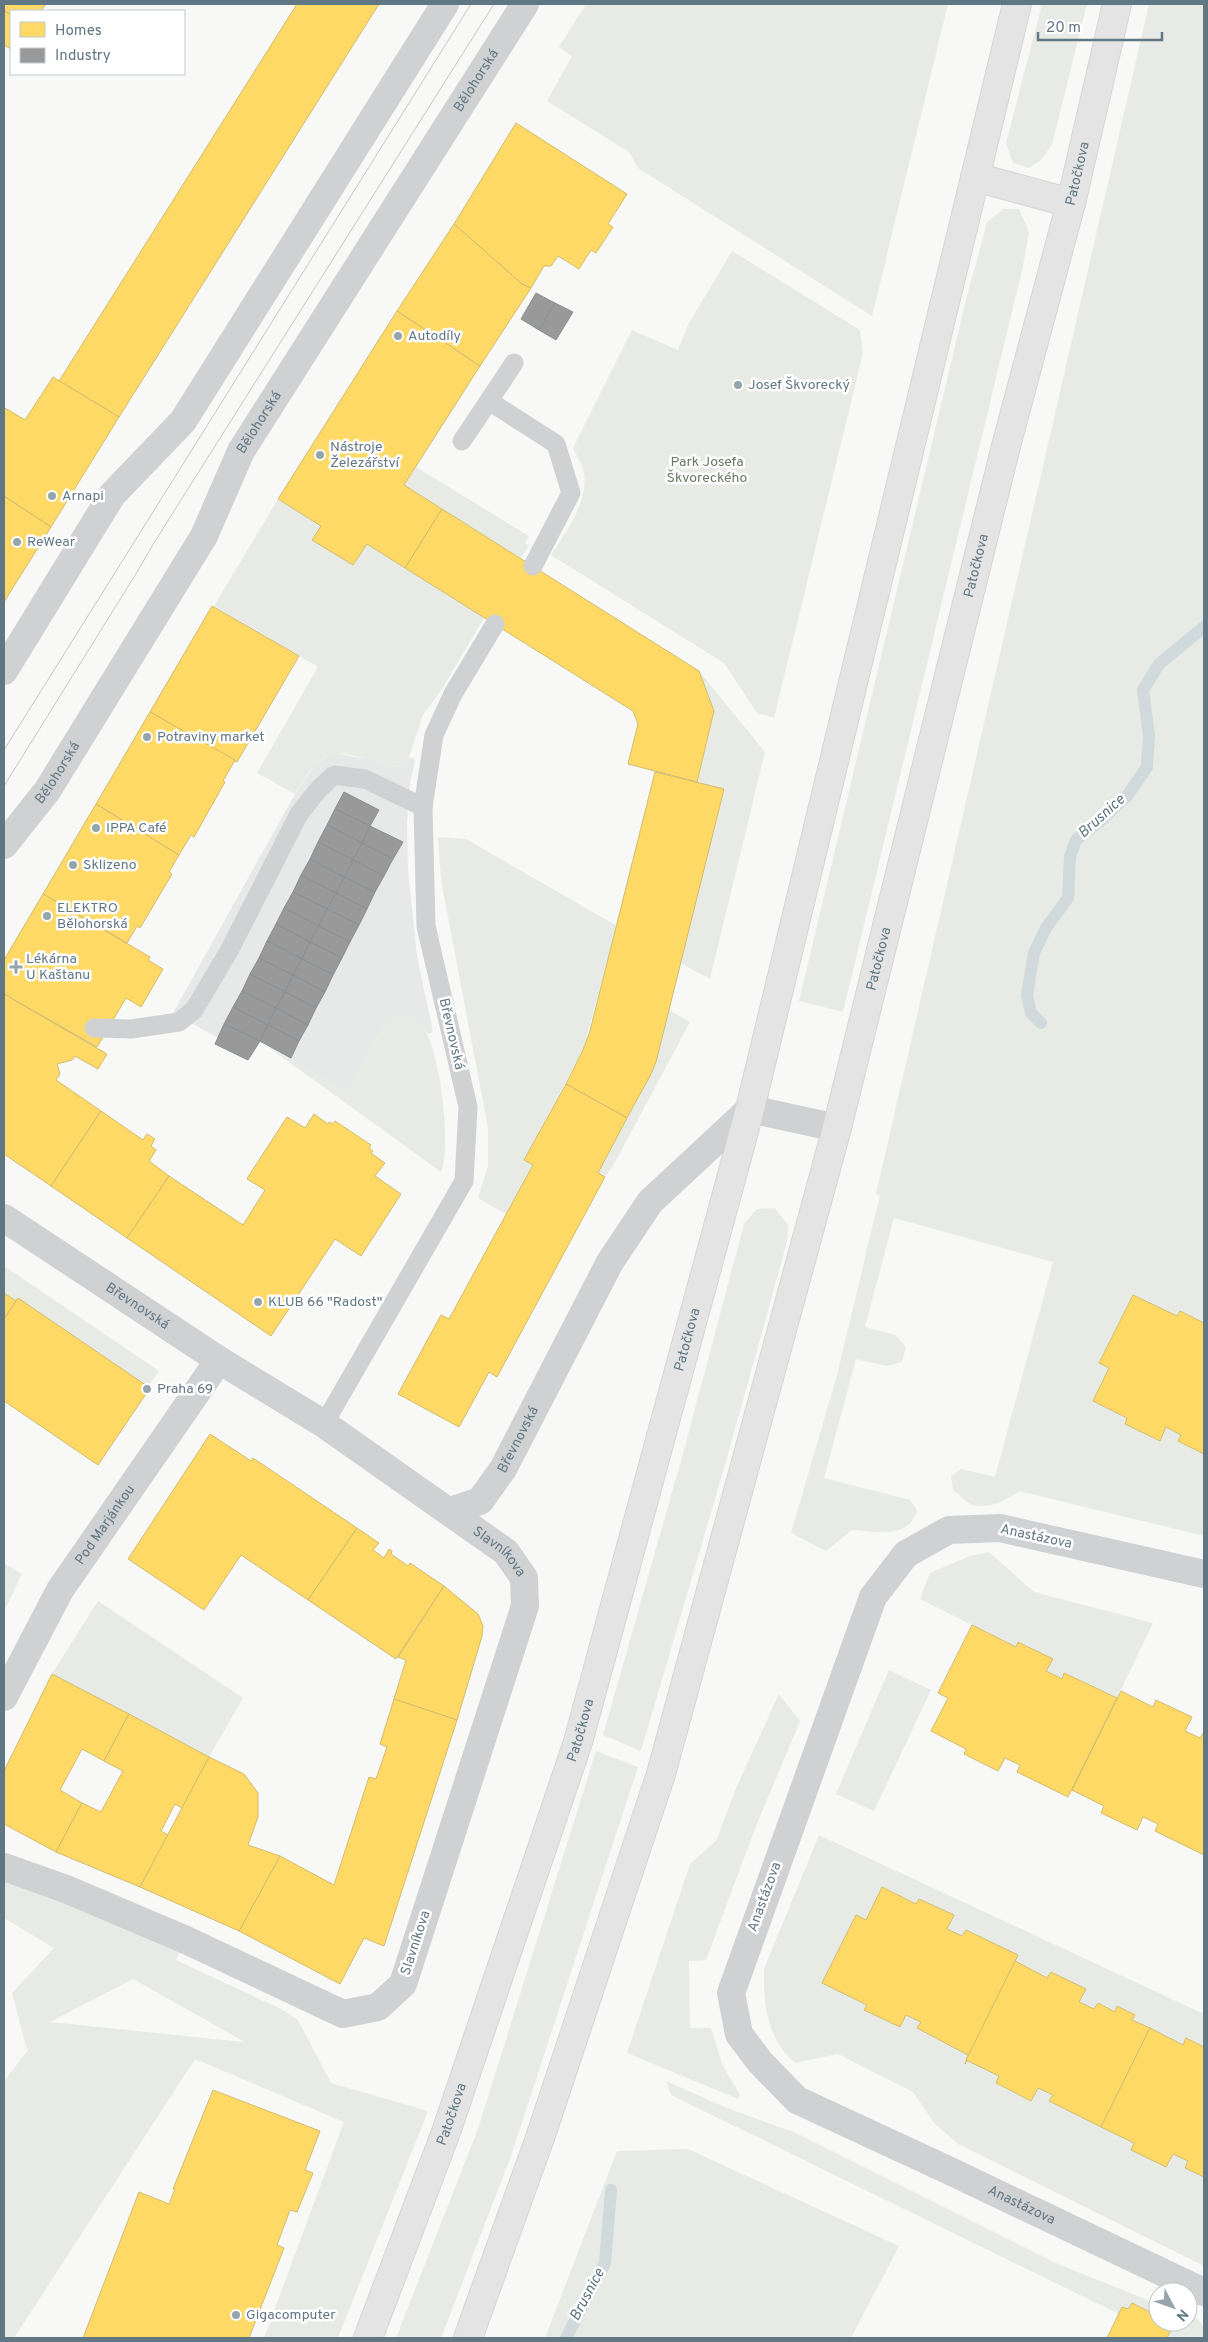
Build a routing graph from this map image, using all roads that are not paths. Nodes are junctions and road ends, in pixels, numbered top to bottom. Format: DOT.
graph roads {
  1 [pos="445,4"];
  2 [pos="525,4"];
  3 [pos="1017,4"];
  4 [pos="1117,4"];
  5 [pos="975,176"];
  6 [pos="1071,202"];
  7 [pos="514,363"];
  8 [pos="490,401"];
  9 [pos="462,441"];
  10 [pos="533,566"];
  11 [pos="495,624"];
  12 [pos="4,671"];
  13 [pos="423,807"];
  14 [pos="4,845"];
  15 [pos="94,1028"];
  16 [pos="750,1109"];
  17 [pos="837,1128"];
  18 [pos="4,1218"];
  19 [pos="219,1360"];
  20 [pos="324,1424"];
  21 [pos="450,1512"];
  22 [pos="1204,1574"];
  23 [pos="4,1697"];
  24 [pos="4,1867"];
  25 [pos="1204,2292"];
  26 [pos="368,2338"];
  27 [pos="468,2338"];
  1 -- 12 [label="street"];
  2 -- 14 [label="street, Bělohorská"];
  3 -- 5 [label="main road, Patočkova"];
  4 -- 6 [label="main road, Patočkova"];
  5 -- 6 [label="main road"];
  5 -- 16 [label="main road, Patočkova"];
  6 -- 17 [label="main road, Patočkova"];
  7 -- 8 [label="lane"];
  8 -- 9 [label="lane"];
  8 -- 10 [label="lane"];
  11 -- 13 [label="lane, Břevnovská"];
  13 -- 15 [label="lane"];
  13 -- 20 [label="lane, Břevnovská"];
  16 -- 17 [label="street"];
  16 -- 21 [label="street, Břevnovská"];
  16 -- 26 [label="main road, Patočkova"];
  17 -- 27 [label="main road, Patočkova"];
  18 -- 19 [label="street, Břevnovská"];
  19 -- 20 [label="street, Břevnovská"];
  19 -- 23 [label="street, Pod Marjánkou"];
  20 -- 21 [label="street, Břevnovská"];
  21 -- 24 [label="street, Slavníkova"];
  22 -- 25 [label="street, Anastázova"];
}
